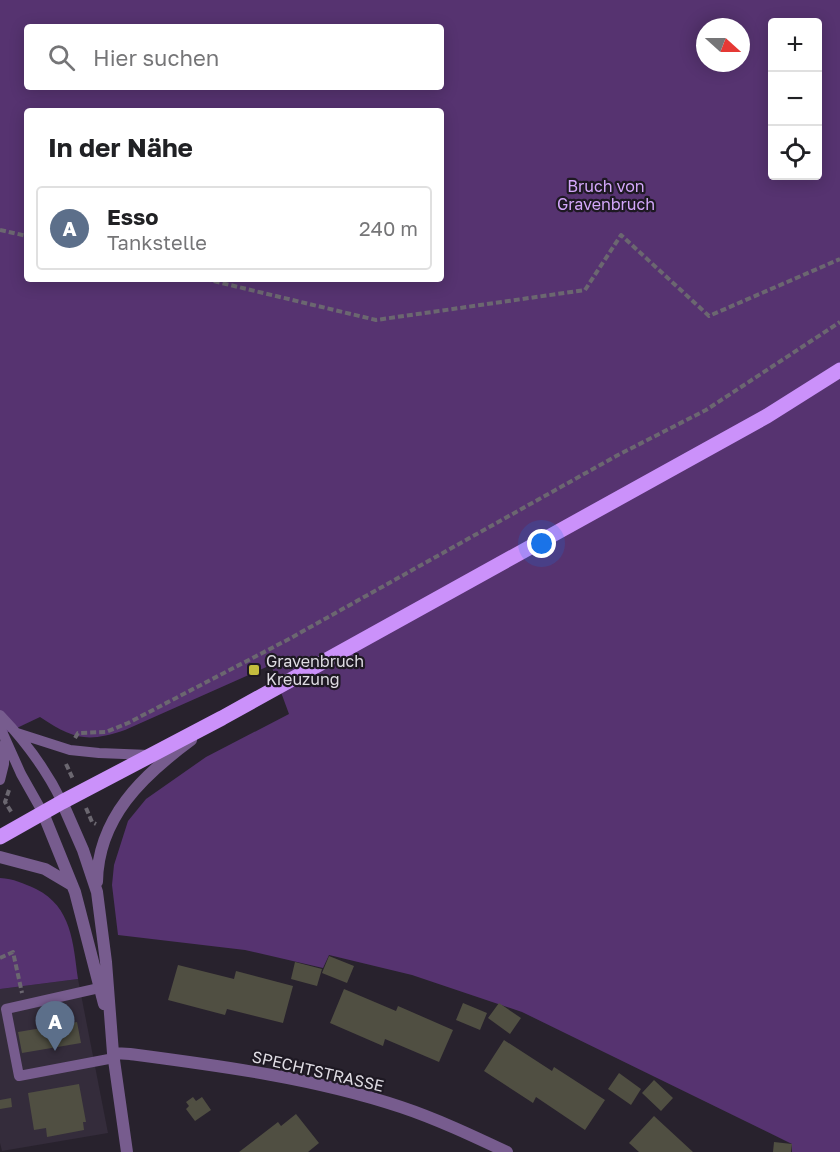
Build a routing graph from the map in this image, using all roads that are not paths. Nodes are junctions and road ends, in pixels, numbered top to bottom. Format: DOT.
graph roads {
  1 [pos="840,370"];
  2 [pos="0,715"];
  3 [pos="222,718"];
  4 [pos="0,728"];
  5 [pos="17,733"];
  6 [pos="5,739"];
  7 [pos="153,754"];
  8 [pos="0,780"];
  9 [pos="62,802"];
  10 [pos="43,813"];
  11 [pos="0,837"];
  12 [pos="0,858"];
  13 [pos="72,885"];
  14 [pos="97,892"];
  15 [pos="104,987"];
  16 [pos="114,1056"];
  17 [pos="123,1150"];
  18 [pos="507,1152"];
  1 -- 3 [label="main road"];
  2 -- 5 [label="lane"];
  3 -- 7 [label="main road"];
  3 -- 14 [label="street"];
  4 -- 6 [label="lane"];
  5 -- 7 [label="lane"];
  5 -- 9 [label="lane"];
  6 -- 8 [label="lane"];
  6 -- 10 [label="lane"];
  7 -- 9 [label="main road"];
  9 -- 10 [label="main road"];
  9 -- 14 [label="street"];
  10 -- 11 [label="main road"];
  10 -- 13 [label="street"];
  12 -- 13 [label="street"];
  13 -- 15 [label="street"];
  14 -- 15 [label="street"];
  15 -- 16 [label="street"];
  15 -- 16 [label="lane"];
  16 -- 17 [label="street"];
  16 -- 18 [label="street, SPECHTSTRASSE"];
}
